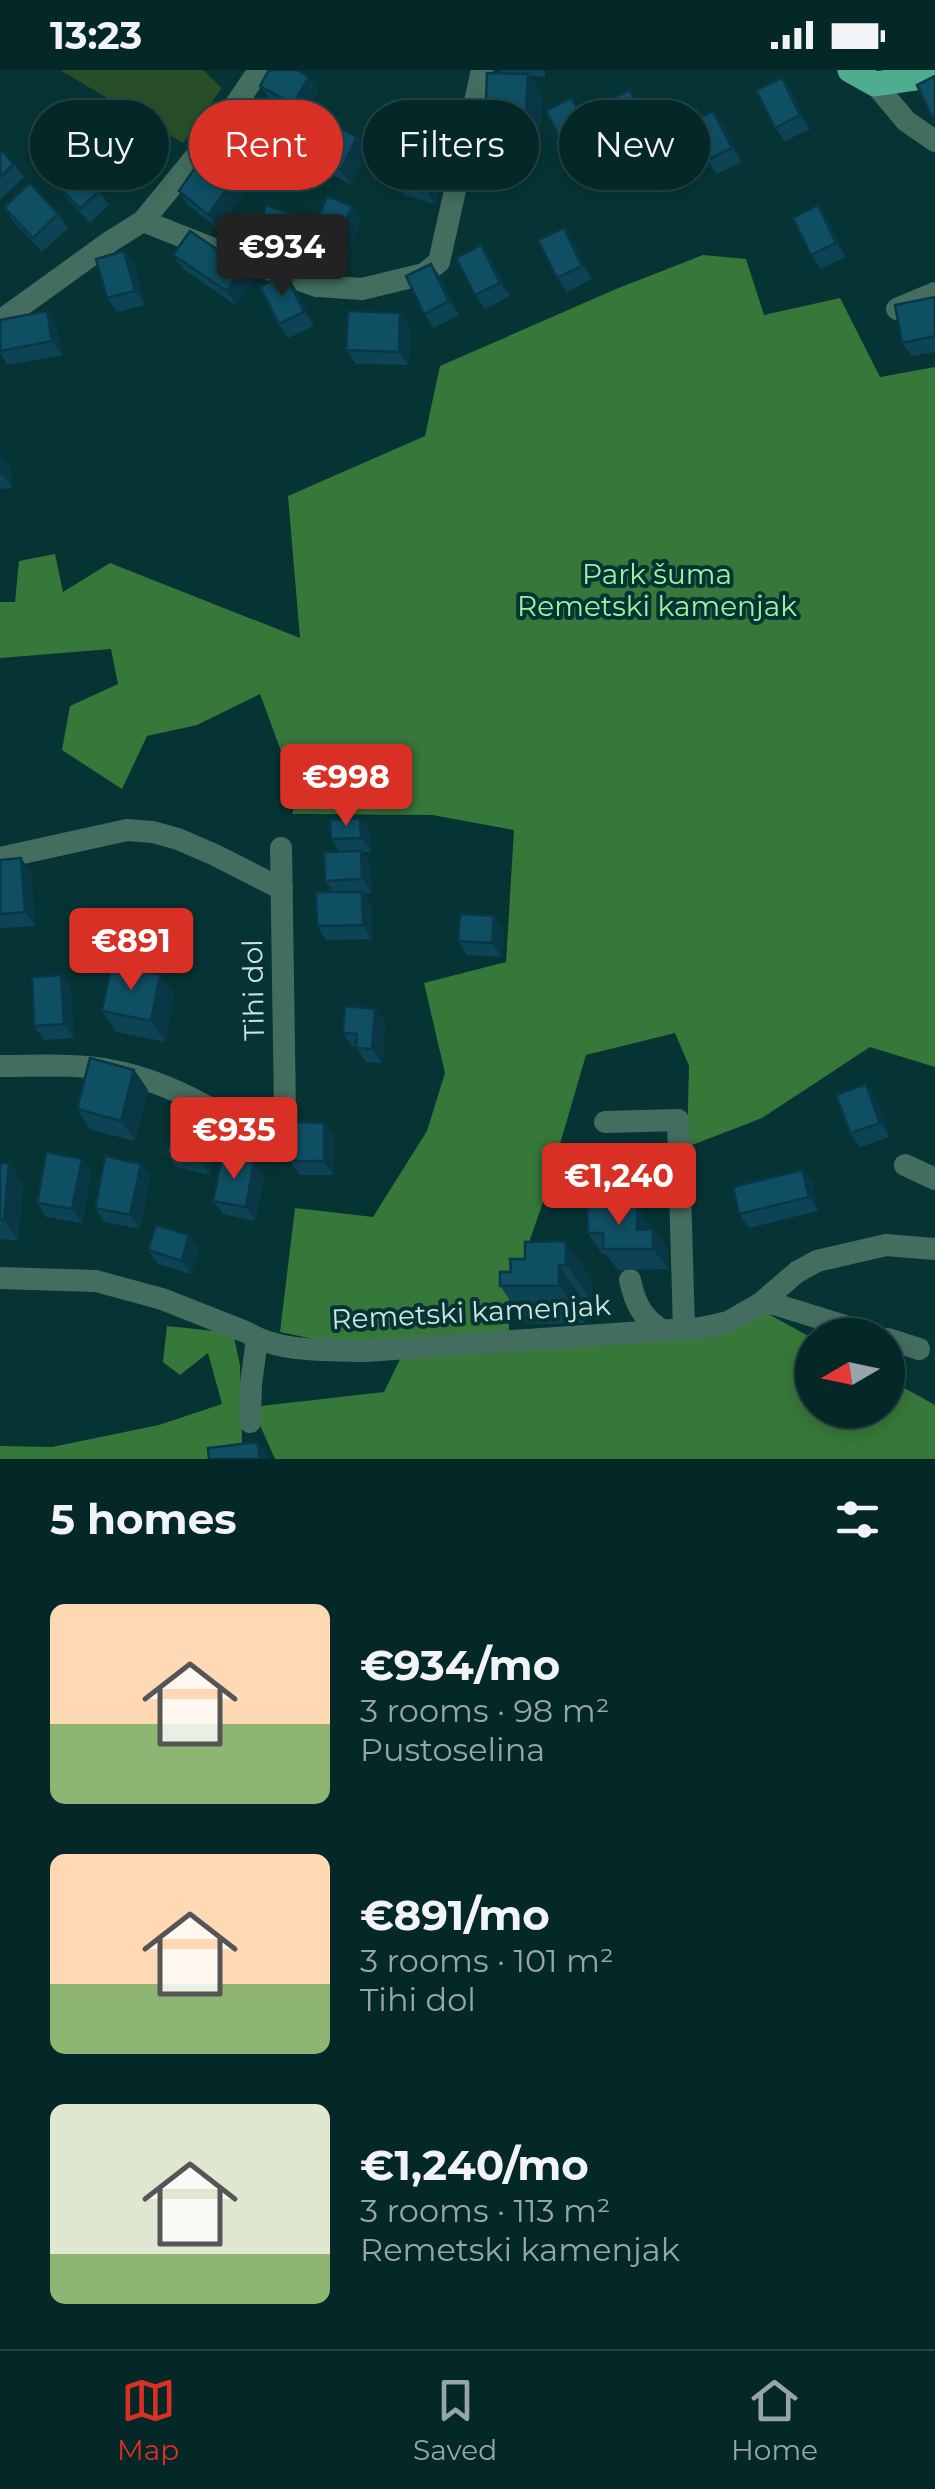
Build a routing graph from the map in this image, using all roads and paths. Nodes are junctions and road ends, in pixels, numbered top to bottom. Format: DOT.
graph roads {
  1 [pos="259,70"];
  2 [pos="482,70"];
  3 [pos="850,70"];
  4 [pos="935,75"];
  5 [pos="875,84"];
  6 [pos="935,141"];
  7 [pos="143,221"];
  8 [pos="935,292"];
  9 [pos="897,309"];
  10 [pos="0,321"];
  11 [pos="280,848"];
  12 [pos="0,858"];
  13 [pos="282,890"];
  14 [pos="0,1066"];
  15 [pos="605,1122"];
  16 [pos="905,1165"];
  17 [pos="935,1179"];
  18 [pos="935,1249"];
  19 [pos="0,1278"];
  20 [pos="630,1280"];
  21 [pos="761,1303"];
  22 [pos="819,1318"];
  23 [pos="673,1330"];
  24 [pos="257,1338"];
  25 [pos="905,1345"];
  26 [pos="918,1349"];
  27 [pos="250,1422"];
  1 -- 7 [label="street"];
  2 -- 7 [label="street"];
  3 -- 5 [label="main road"];
  4 -- 5 [label="main road"];
  5 -- 6 [label="street"];
  7 -- 10 [label="street"];
  8 -- 9 [label="street"];
  11 -- 13 [label="street, Tihi dol"];
  12 -- 13 [label="street"];
  13 -- 14 [label="street, Tihi dol"];
  15 -- 23 [label="street"];
  16 -- 17 [label="street"];
  18 -- 21 [label="street, Remetski kamenjak"];
  19 -- 24 [label="street, Remetski kamenjak"];
  20 -- 23 [label="street"];
  21 -- 22 [label="street"];
  21 -- 23 [label="street, Remetski kamenjak"];
  23 -- 24 [label="street, Remetski kamenjak"];
  24 -- 27 [label="street"];
  25 -- 26 [label="street"];
}
